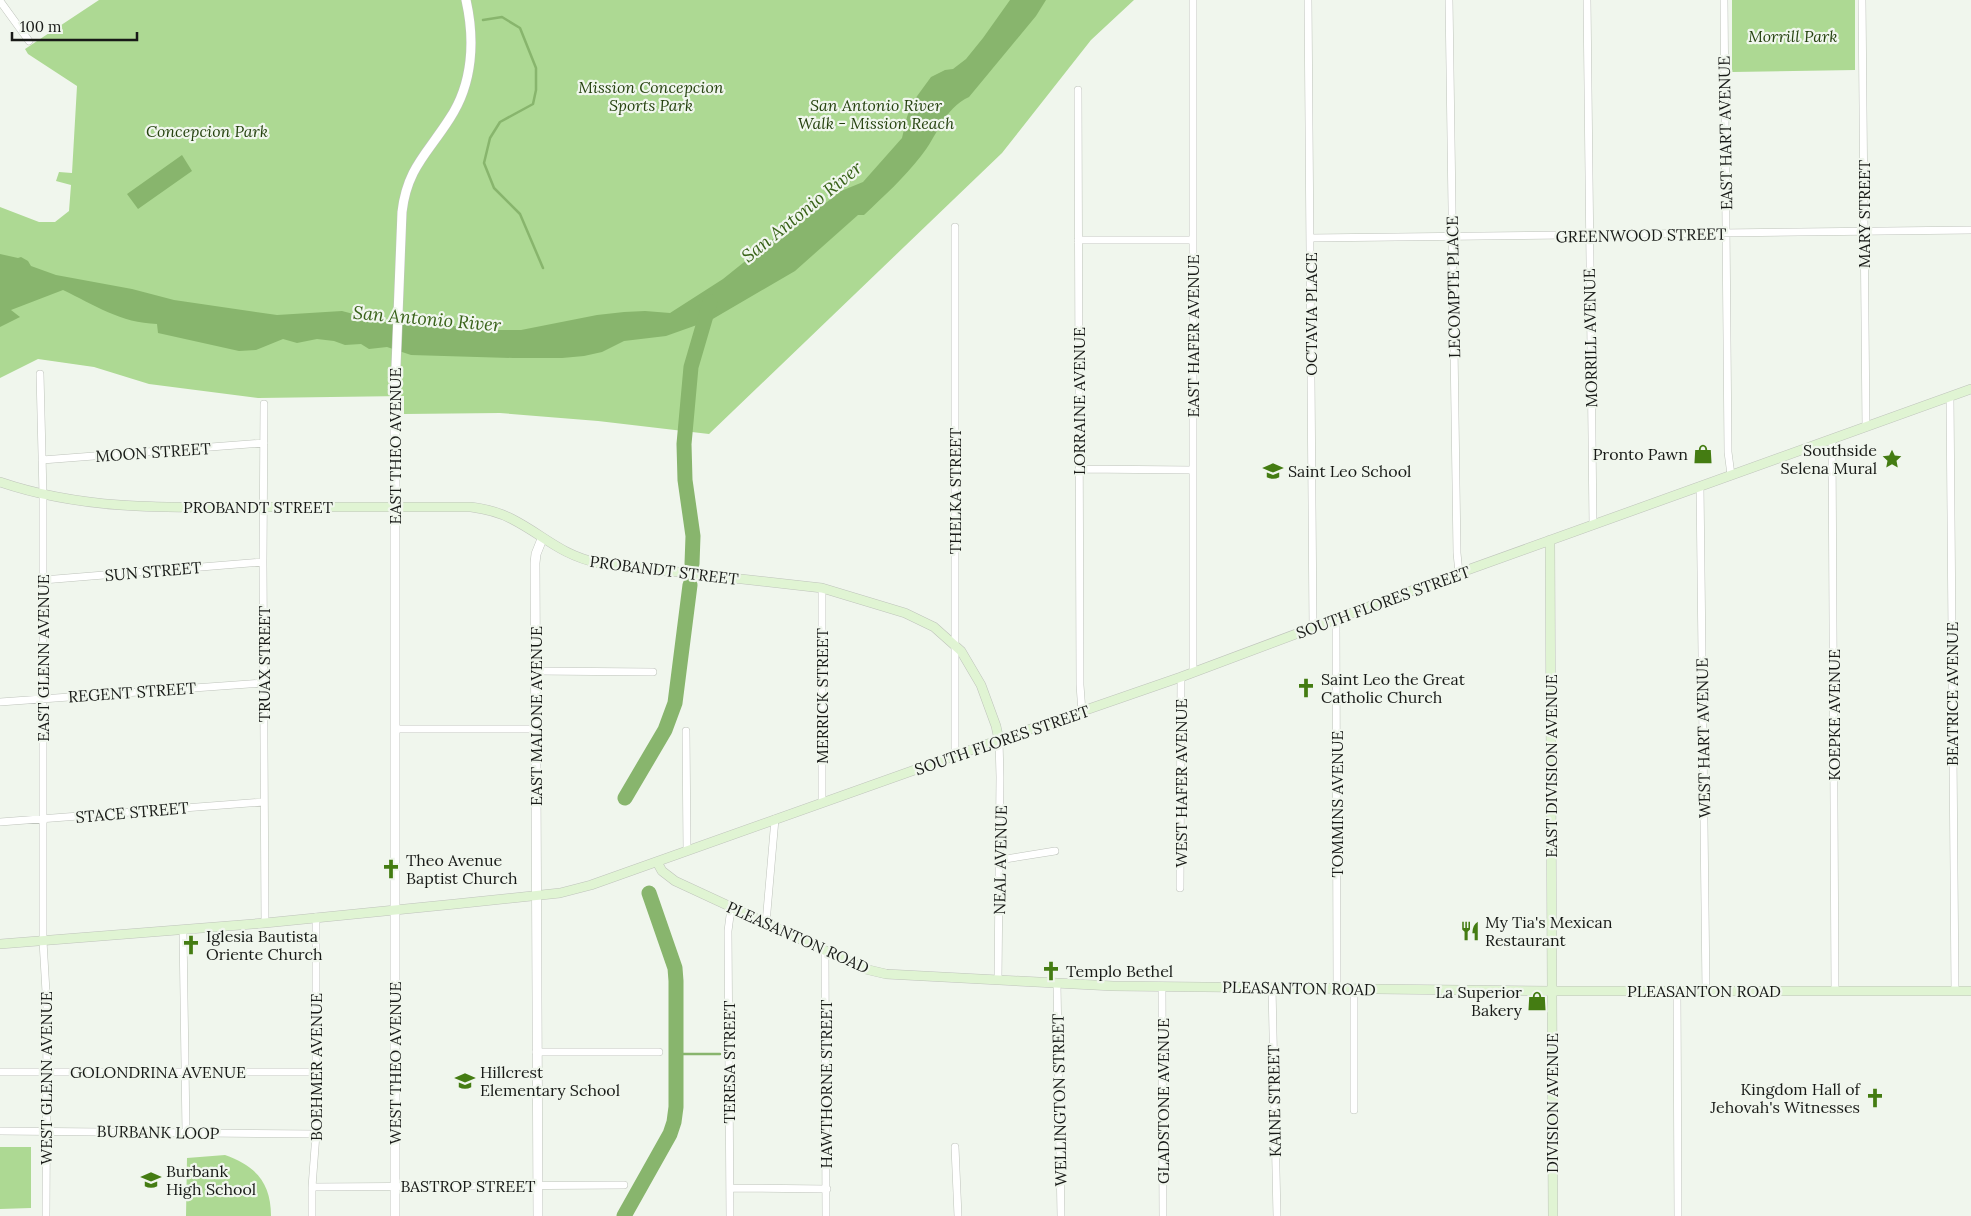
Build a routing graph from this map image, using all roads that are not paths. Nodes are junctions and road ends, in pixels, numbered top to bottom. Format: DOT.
graph roads {
  1 [pos="466,0"];
  2 [pos="1193,0"];
  3 [pos="1308,0"];
  4 [pos="1449,0"];
  5 [pos="1587,0"];
  6 [pos="1724,0"];
  7 [pos="1862,0"];
  8 [pos="0,2"];
  9 [pos="30,41"];
  10 [pos="1078,90"];
  11 [pos="955,227"];
  12 [pos="1971,230"];
  13 [pos="1865,231"];
  14 [pos="1726,234"];
  15 [pos="1589,236"];
  16 [pos="1452,237"];
  17 [pos="1310,238"];
  18 [pos="1078,240"];
  19 [pos="1193,240"];
  20 [pos="40,374"];
  21 [pos="1971,390"];
  22 [pos="1950,397"];
  23 [pos="264,404"];
  24 [pos="1866,427"];
  25 [pos="1832,439"];
  26 [pos="264,443"];
  27 [pos="42,460"];
  28 [pos="1079,469"];
  29 [pos="1193,470"];
  30 [pos="1731,475"];
  31 [pos="0,482"];
  32 [pos="1700,486"];
  33 [pos="43,495"];
  34 [pos="263,507"];
  35 [pos="395,507"];
  36 [pos="1593,525"];
  37 [pos="542,538"];
  38 [pos="1550,540"];
  39 [pos="263,562"];
  40 [pos="1459,573"];
  41 [pos="43,580"];
  42 [pos="822,588"];
  43 [pos="1336,620"];
  44 [pos="1312,628"];
  45 [pos="954,644"];
  46 [pos="535,671"];
  47 [pos="653,672"];
  48 [pos="1193,672"];
  49 [pos="1181,677"];
  50 [pos="264,683"];
  51 [pos="43,698"];
  52 [pos="0,702"];
  53 [pos="1082,712"];
  54 [pos="395,729"];
  55 [pos="536,729"];
  56 [pos="686,731"];
  57 [pos="999,740"];
  58 [pos="955,756"];
  59 [pos="264,802"];
  60 [pos="822,803"];
  61 [pos="775,819"];
  62 [pos="42,820"];
  63 [pos="0,822"];
  64 [pos="688,850"];
  65 [pos="1055,851"];
  66 [pos="1000,860"];
  67 [pos="657,862"];
  68 [pos="1180,888"];
  69 [pos="537,896"];
  70 [pos="731,908"];
  71 [pos="394,910"];
  72 [pos="316,917"];
  73 [pos="265,923"];
  74 [pos="766,923"];
  75 [pos="183,930"];
  76 [pos="43,941"];
  77 [pos="0,944"];
  78 [pos="825,951"];
  79 [pos="998,980"];
  80 [pos="1057,984"];
  81 [pos="1162,986"];
  82 [pos="1272,987"];
  83 [pos="1337,988"];
  84 [pos="1354,989"];
  85 [pos="1835,990"];
  86 [pos="1954,990"];
  87 [pos="1971,990"];
  88 [pos="1552,991"];
  89 [pos="1677,991"];
  90 [pos="1706,991"];
  91 [pos="536,1052"];
  92 [pos="658,1052"];
  93 [pos="0,1072"];
  94 [pos="48,1072"];
  95 [pos="185,1072"];
  96 [pos="316,1072"];
  97 [pos="1354,1110"];
  98 [pos="0,1131"];
  99 [pos="46,1131"];
  100 [pos="186,1132"];
  101 [pos="316,1134"];
  102 [pos="955,1148"];
  103 [pos="624,1185"];
  104 [pos="395,1186"];
  105 [pos="538,1186"];
  106 [pos="312,1187"];
  107 [pos="730,1188"];
  108 [pos="827,1189"];
  109 [pos="46,1216"];
  110 [pos="312,1216"];
  111 [pos="395,1216"];
  112 [pos="538,1216"];
  113 [pos="730,1216"];
  114 [pos="826,1216"];
  115 [pos="958,1216"];
  116 [pos="1061,1216"];
  117 [pos="1163,1216"];
  118 [pos="1277,1216"];
  119 [pos="1553,1216"];
  120 [pos="1678,1216"];
  1 -- 35 [label="street, EAST THEO AVENUE"];
  2 -- 19 [label="street, EAST HAFER AVENUE"];
  3 -- 17 [label="street, OCTAVIA PLACE"];
  4 -- 16 [label="street, LECOMPTE PLACE"];
  5 -- 15 [label="street, MORRILL AVENUE"];
  6 -- 14 [label="street, EAST HART AVENUE"];
  7 -- 13 [label="street, MARY STREET"];
  8 -- 9 [label="street"];
  10 -- 18 [label="street, LORRAINE AVENUE"];
  11 -- 45 [label="street, THELKA STREET"];
  12 -- 13 [label="street, GREENWOOD STREET"];
  13 -- 14 [label="street, GREENWOOD STREET"];
  13 -- 24 [label="street, MARY STREET"];
  14 -- 15 [label="street, GREENWOOD STREET"];
  14 -- 30 [label="street, EAST HART AVENUE"];
  15 -- 16 [label="street, GREENWOOD STREET"];
  15 -- 36 [label="street, MORRILL AVENUE"];
  16 -- 17 [label="street, GREENWOOD STREET"];
  16 -- 40 [label="street, LECOMPTE PLACE"];
  17 -- 44 [label="street, OCTAVIA PLACE"];
  18 -- 19 [label="street"];
  18 -- 28 [label="street, LORRAINE AVENUE"];
  19 -- 29 [label="street, EAST HAFER AVENUE"];
  20 -- 27 [label="street, EAST GLENN AVENUE"];
  21 -- 22 [label="main road, SOUTH FLORES STREET"];
  22 -- 24 [label="main road, SOUTH FLORES STREET"];
  22 -- 86 [label="street, BEATRICE AVENUE"];
  23 -- 26 [label="street, TRUAX STREET"];
  24 -- 25 [label="main road, SOUTH FLORES STREET"];
  25 -- 30 [label="main road, SOUTH FLORES STREET"];
  25 -- 85 [label="street, KOEPKE AVENUE"];
  26 -- 27 [label="street, MOON STREET"];
  26 -- 34 [label="street, TRUAX STREET"];
  27 -- 33 [label="street, EAST GLENN AVENUE"];
  28 -- 29 [label="street"];
  28 -- 53 [label="street, LORRAINE AVENUE"];
  29 -- 48 [label="street, EAST HAFER AVENUE"];
  30 -- 32 [label="main road, SOUTH FLORES STREET"];
  31 -- 33 [label="main road, PROBANDT STREET"];
  32 -- 36 [label="main road, SOUTH FLORES STREET"];
  32 -- 90 [label="street, WEST HART AVENUE"];
  33 -- 34 [label="main road, PROBANDT STREET"];
  33 -- 41 [label="street, EAST GLENN AVENUE"];
  34 -- 35 [label="main road, PROBANDT STREET"];
  34 -- 39 [label="street, TRUAX STREET"];
  35 -- 37 [label="main road, PROBANDT STREET"];
  35 -- 54 [label="street, EAST THEO AVENUE"];
  36 -- 38 [label="main road, SOUTH FLORES STREET"];
  37 -- 42 [label="main road, PROBANDT STREET"];
  37 -- 46 [label="street, EAST MALONE AVENUE"];
  38 -- 40 [label="main road, SOUTH FLORES STREET"];
  38 -- 88 [label="main road, EAST DIVISION AVENUE"];
  39 -- 41 [label="street, SUN STREET"];
  39 -- 50 [label="street, TRUAX STREET"];
  40 -- 43 [label="main road, SOUTH FLORES STREET"];
  41 -- 51 [label="street, EAST GLENN AVENUE"];
  42 -- 45 [label="main road, PROBANDT STREET"];
  42 -- 60 [label="street, MERRICK STREET"];
  43 -- 44 [label="main road, SOUTH FLORES STREET"];
  43 -- 83 [label="street, TOMMINS AVENUE"];
  44 -- 48 [label="main road, SOUTH FLORES STREET"];
  45 -- 57 [label="main road, PROBANDT STREET"];
  45 -- 58 [label="street, THELKA STREET"];
  46 -- 47 [label="street"];
  46 -- 55 [label="street, EAST MALONE AVENUE"];
  48 -- 49 [label="main road, SOUTH FLORES STREET"];
  49 -- 53 [label="main road, SOUTH FLORES STREET"];
  49 -- 68 [label="street, WEST HAFER AVENUE"];
  50 -- 51 [label="street, REGENT STREET"];
  50 -- 59 [label="street, TRUAX STREET"];
  51 -- 52 [label="street, REGENT STREET"];
  51 -- 62 [label="street, EAST GLENN AVENUE"];
  53 -- 57 [label="main road, SOUTH FLORES STREET"];
  54 -- 55 [label="street"];
  54 -- 71 [label="street, EAST THEO AVENUE"];
  55 -- 69 [label="street, EAST MALONE AVENUE"];
  56 -- 64 [label="street"];
  57 -- 58 [label="main road, SOUTH FLORES STREET"];
  57 -- 66 [label="street, NEAL AVENUE"];
  58 -- 60 [label="main road, SOUTH FLORES STREET"];
  59 -- 62 [label="street, STACE STREET"];
  59 -- 73 [label="street, TRUAX STREET"];
  60 -- 61 [label="main road, SOUTH FLORES STREET"];
  61 -- 64 [label="main road, SOUTH FLORES STREET"];
  61 -- 74 [label="street"];
  62 -- 63 [label="street, STACE STREET"];
  62 -- 76 [label="street, EAST GLENN AVENUE"];
  64 -- 67 [label="main road, SOUTH FLORES STREET"];
  65 -- 66 [label="street"];
  66 -- 79 [label="street, NEAL AVENUE"];
  67 -- 69 [label="main road, SOUTH FLORES STREET"];
  67 -- 70 [label="main road, PLEASANTON ROAD"];
  69 -- 71 [label="main road, SOUTH FLORES STREET"];
  69 -- 91 [label="street, EAST MALONE AVENUE"];
  70 -- 74 [label="main road, PLEASANTON ROAD"];
  70 -- 107 [label="street, TERESA STREET"];
  71 -- 72 [label="main road, SOUTH FLORES STREET"];
  71 -- 104 [label="street, WEST THEO AVENUE"];
  72 -- 73 [label="main road, SOUTH FLORES STREET"];
  72 -- 96 [label="street, BOEHMER AVENUE"];
  73 -- 75 [label="main road, SOUTH FLORES STREET"];
  74 -- 78 [label="main road, PLEASANTON ROAD"];
  75 -- 76 [label="main road, SOUTH FLORES STREET"];
  75 -- 95 [label="street"];
  76 -- 77 [label="main road, SOUTH FLORES STREET"];
  76 -- 94 [label="street, WEST GLENN AVENUE"];
  78 -- 79 [label="main road, PLEASANTON ROAD"];
  78 -- 108 [label="street, HAWTHORNE STREET"];
  79 -- 80 [label="main road, PLEASANTON ROAD"];
  80 -- 81 [label="main road, PLEASANTON ROAD"];
  80 -- 116 [label="street, WELLINGTON STREET"];
  81 -- 82 [label="main road, PLEASANTON ROAD"];
  81 -- 117 [label="street, GLADSTONE AVENUE"];
  82 -- 83 [label="main road, PLEASANTON ROAD"];
  82 -- 118 [label="street, KAINE STREET"];
  83 -- 84 [label="main road, PLEASANTON ROAD"];
  84 -- 88 [label="main road, PLEASANTON ROAD"];
  84 -- 97 [label="street"];
  85 -- 86 [label="main road, PLEASANTON ROAD"];
  85 -- 90 [label="main road, PLEASANTON ROAD"];
  86 -- 87 [label="main road, PLEASANTON ROAD"];
  88 -- 89 [label="main road, PLEASANTON ROAD"];
  88 -- 119 [label="main road, DIVISION AVENUE"];
  89 -- 90 [label="main road, PLEASANTON ROAD"];
  89 -- 120 [label="street"];
  91 -- 92 [label="street"];
  91 -- 105 [label="street, EAST MALONE AVENUE"];
  93 -- 94 [label="street, GOLONDRINA AVENUE"];
  94 -- 95 [label="street, GOLONDRINA AVENUE"];
  94 -- 99 [label="street, WEST GLENN AVENUE"];
  95 -- 96 [label="street, GOLONDRINA AVENUE"];
  95 -- 100 [label="street"];
  96 -- 101 [label="street, BOEHMER AVENUE"];
  98 -- 99 [label="street, BURBANK LOOP"];
  99 -- 100 [label="street, BURBANK LOOP"];
  99 -- 109 [label="street, WEST GLENN AVENUE"];
  100 -- 101 [label="street, BURBANK LOOP"];
  101 -- 106 [label="street, BOEHMER AVENUE"];
  102 -- 115 [label="street"];
  103 -- 105 [label="street, BASTROP STREET"];
  104 -- 105 [label="street, BASTROP STREET"];
  104 -- 106 [label="street, BASTROP STREET"];
  104 -- 111 [label="street, WEST THEO AVENUE"];
  105 -- 112 [label="street, EAST MALONE AVENUE"];
  106 -- 110 [label="street, BOEHMER AVENUE"];
  107 -- 108 [label="street"];
  107 -- 113 [label="street, TERESA STREET"];
  108 -- 114 [label="street, HAWTHORNE STREET"];
}
